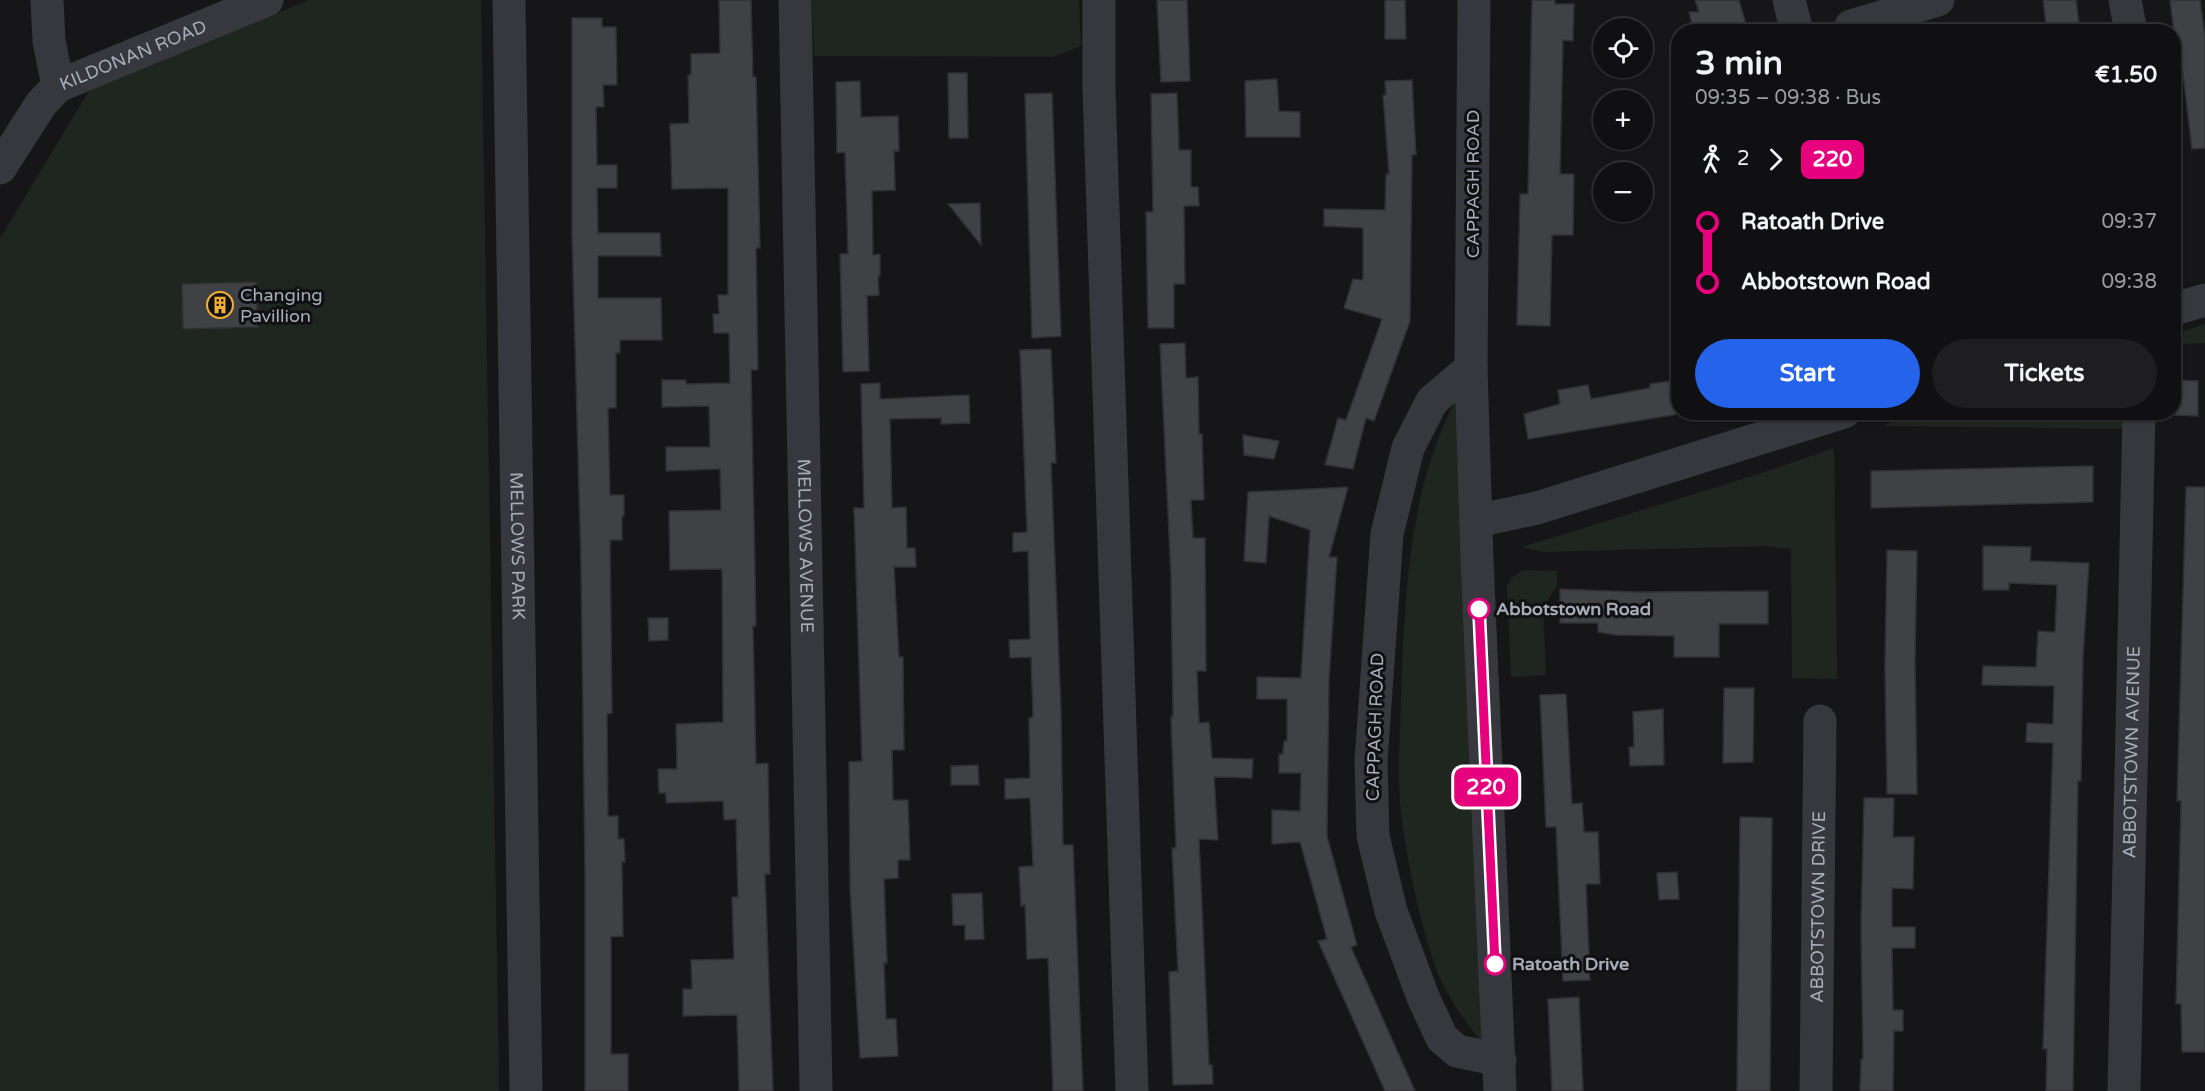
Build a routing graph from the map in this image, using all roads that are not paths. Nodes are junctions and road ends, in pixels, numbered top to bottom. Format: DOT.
graph roads {
  1 [pos="47,0"];
  2 [pos="267,0"];
  3 [pos="509,0"];
  4 [pos="795,0"];
  5 [pos="1099,0"];
  6 [pos="1474,0"];
  7 [pos="1789,0"];
  8 [pos="1938,0"];
  9 [pos="2125,0"];
  10 [pos="1850,19"];
  11 [pos="1795,24"];
  12 [pos="2130,24"];
  13 [pos="58,86"];
  14 [pos="3,158"];
  15 [pos="2205,300"];
  16 [pos="2181,307"];
  17 [pos="1471,368"];
  18 [pos="1818,420"];
  19 [pos="2139,420"];
  20 [pos="1476,521"];
  21 [pos="1820,721"];
  22 [pos="1500,1076"];
  23 [pos="526,1091"];
  24 [pos="816,1091"];
  25 [pos="1132,1091"];
  26 [pos="1816,1091"];
  27 [pos="2124,1091"];
  1 -- 13 [label="street"];
  2 -- 13 [label="street, KILDONAN ROAD"];
  3 -- 23 [label="street, MELLOWS PARK"];
  4 -- 24 [label="street, MELLOWS AVENUE"];
  5 -- 25 [label="street"];
  6 -- 17 [label="street, CAPPAGH ROAD"];
  7 -- 11 [label="street"];
  8 -- 10 [label="street"];
  9 -- 12 [label="street"];
  13 -- 14 [label="street, KILDONAN ROAD"];
  15 -- 16 [label="street"];
  17 -- 20 [label="street, CAPPAGH ROAD"];
  17 -- 22 [label="street, CAPPAGH ROAD"];
  18 -- 20 [label="street"];
  19 -- 27 [label="street, ABBOTSTOWN AVENUE"];
  20 -- 22 [label="street, CAPPAGH ROAD"];
  21 -- 26 [label="street, ABBOTSTOWN DRIVE"];
}
